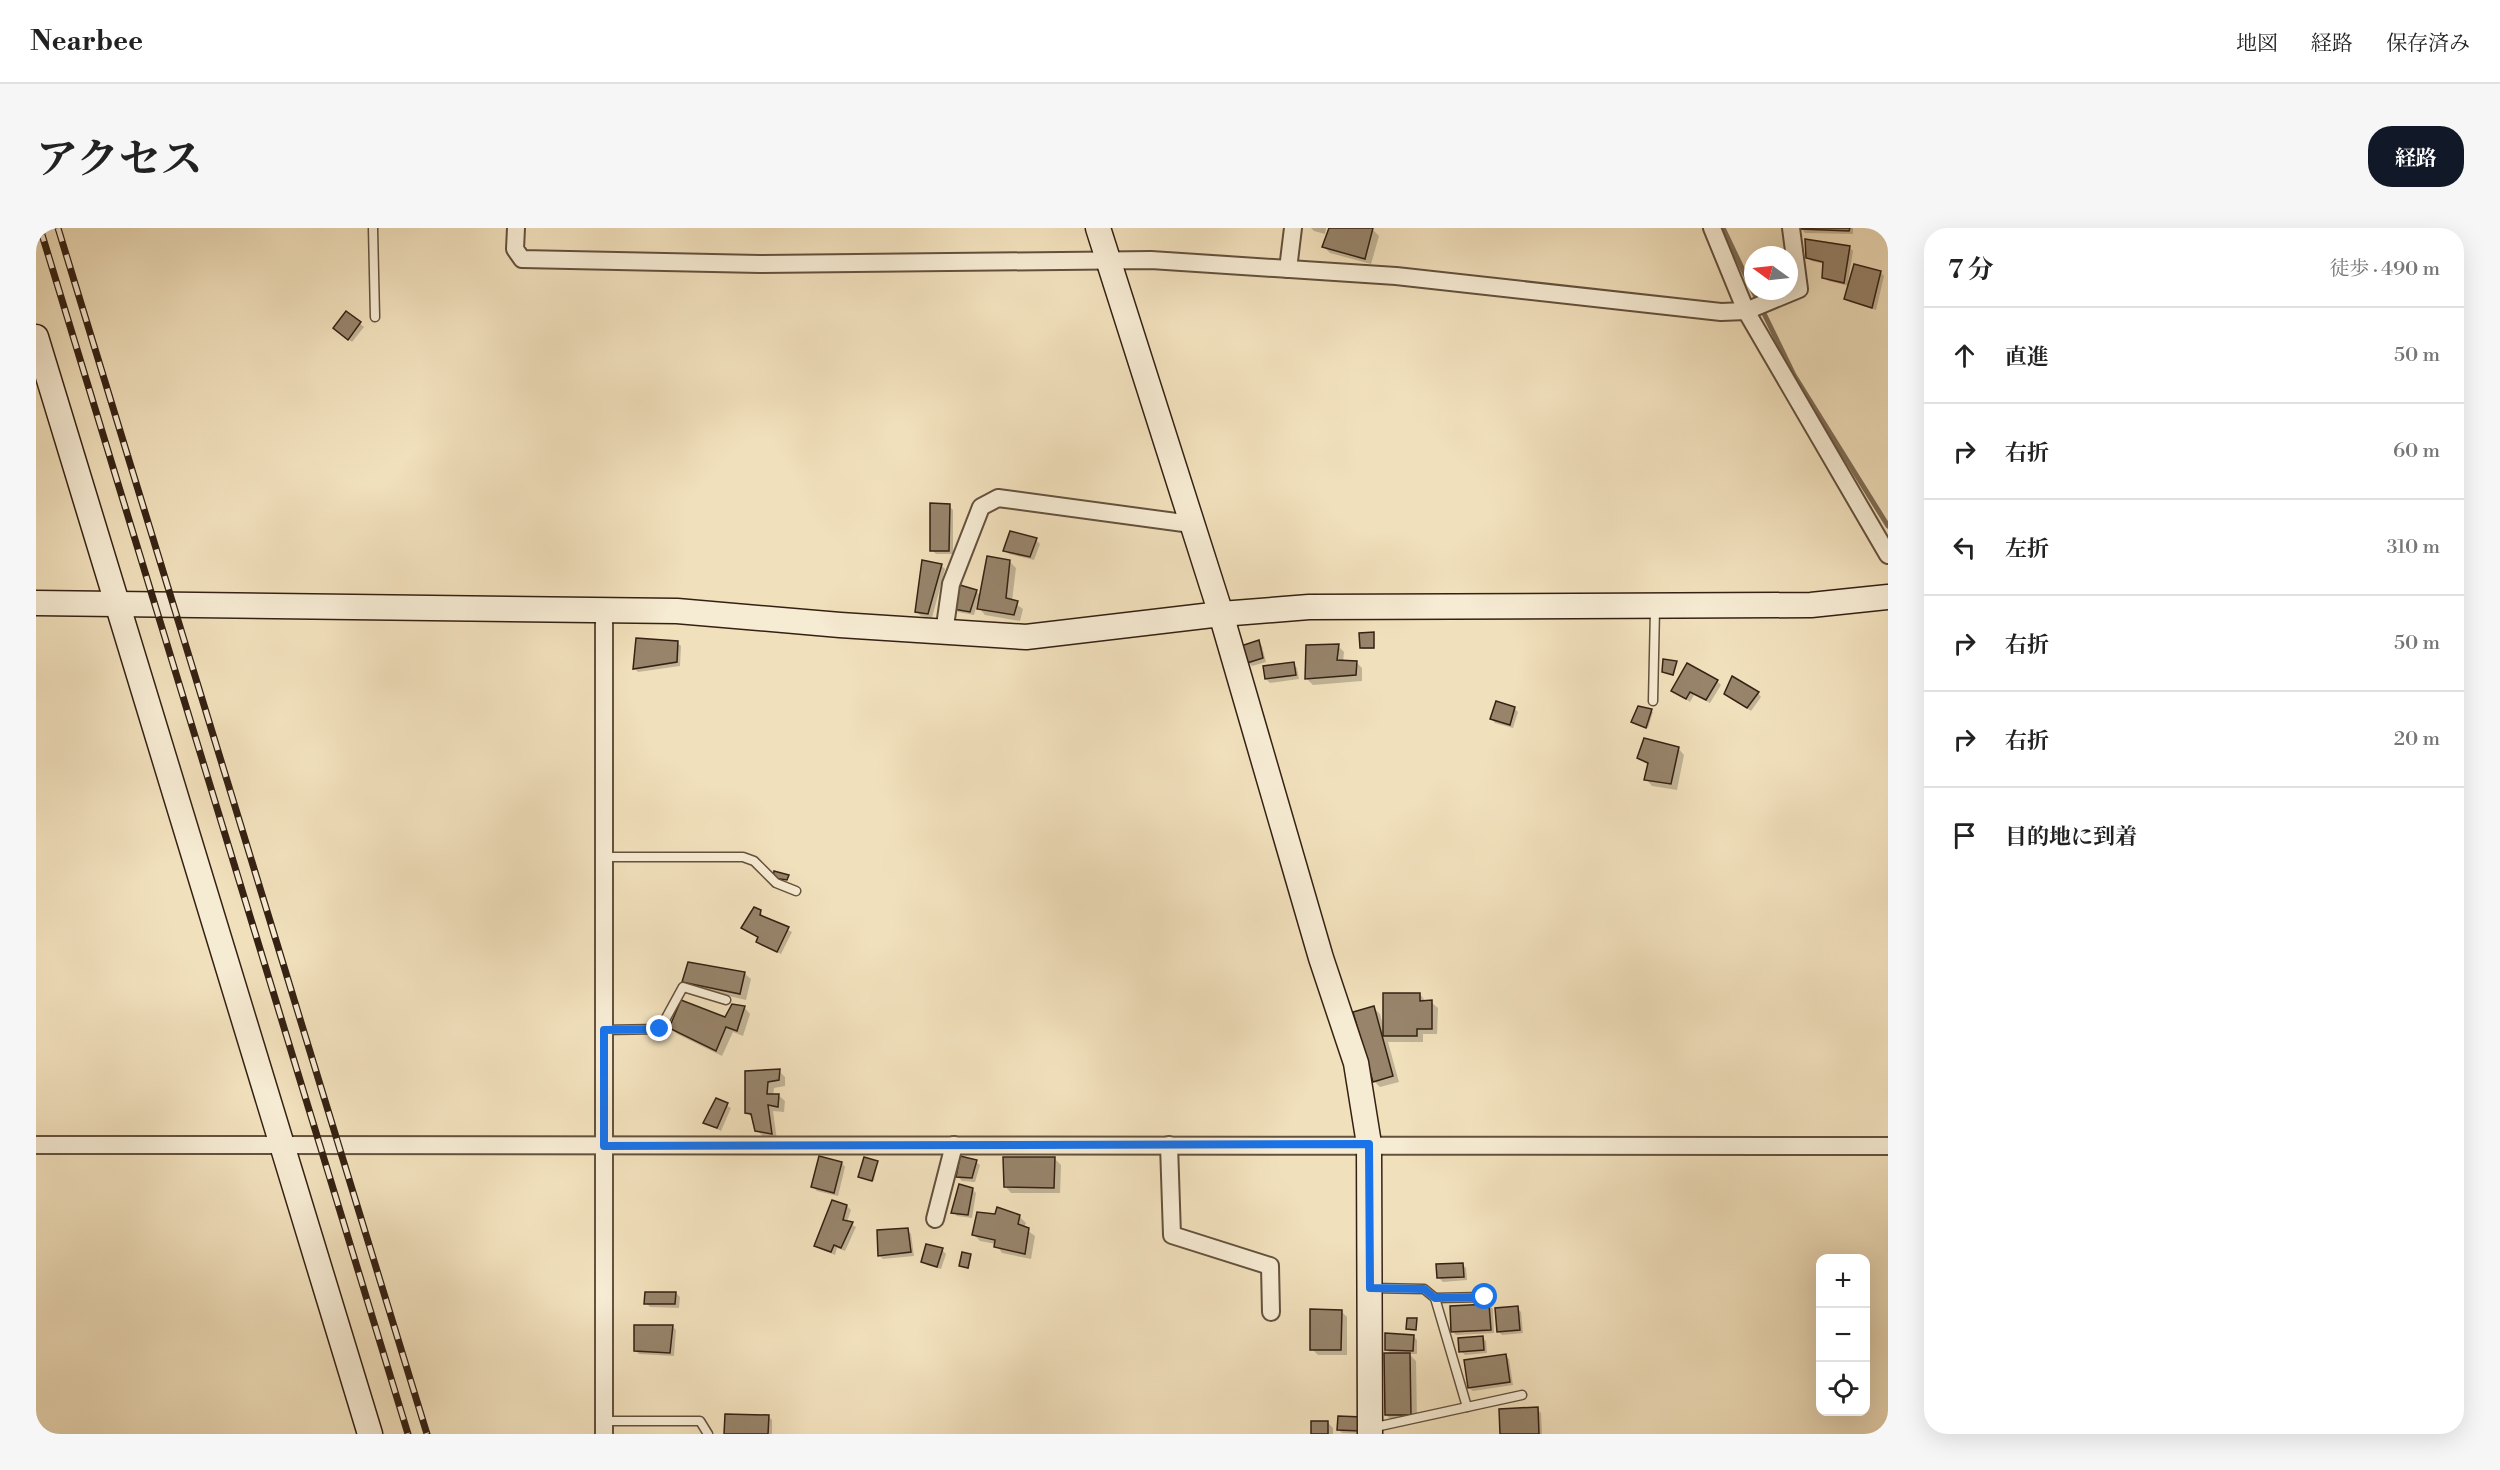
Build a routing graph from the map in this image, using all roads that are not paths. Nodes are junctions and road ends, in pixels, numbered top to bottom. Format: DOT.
graph roads {
  1 [pos="373,228"];
  2 [pos="516,228"];
  3 [pos="1098,228"];
  4 [pos="1293,228"];
  5 [pos="1712,228"];
  6 [pos="1791,228"];
  7 [pos="1109,260"];
  8 [pos="1288,269"];
  9 [pos="1746,311"];
  10 [pos="375,317"];
  11 [pos="36,336"];
  12 [pos="1191,524"];
  13 [pos="1888,555"];
  14 [pos="1888,597"];
  15 [pos="36,603"];
  16 [pos="117,604"];
  17 [pos="1655,605"];
  18 [pos="604,609"];
  19 [pos="1221,614"];
  20 [pos="944,633"];
  21 [pos="1653,700"];
  22 [pos="604,857"];
  23 [pos="796,891"];
  24 [pos="726,1000"];
  25 [pos="604,1030"];
  26 [pos="280,1144"];
  27 [pos="1369,1144"];
  28 [pos="36,1145"];
  29 [pos="954,1145"];
  30 [pos="1169,1145"];
  31 [pos="604,1146"];
  32 [pos="1888,1146"];
  33 [pos="935,1219"];
  34 [pos="1370,1288"];
  35 [pos="1485,1297"];
  36 [pos="1435,1298"];
  37 [pos="1271,1312"];
  38 [pos="1522,1395"];
  39 [pos="1467,1407"];
  40 [pos="604,1428"];
  41 [pos="1370,1431"];
  42 [pos="370,1434"];
  43 [pos="708,1434"];
  1 -- 10 [label="lane"];
  2 -- 7 [label="street"];
  3 -- 7 [label="street"];
  4 -- 8 [label="street"];
  5 -- 9 [label="street"];
  6 -- 9 [label="street"];
  7 -- 8 [label="street"];
  7 -- 12 [label="street"];
  8 -- 9 [label="street"];
  9 -- 13 [label="street"];
  11 -- 16 [label="street"];
  12 -- 19 [label="street"];
  12 -- 20 [label="street"];
  14 -- 17 [label="street"];
  15 -- 16 [label="street"];
  16 -- 18 [label="street"];
  16 -- 26 [label="street"];
  17 -- 19 [label="street"];
  17 -- 21 [label="lane"];
  18 -- 20 [label="street"];
  18 -- 22 [label="street"];
  19 -- 20 [label="street"];
  19 -- 27 [label="street"];
  22 -- 23 [label="lane"];
  22 -- 25 [label="street"];
  24 -- 25 [label="lane"];
  25 -- 31 [label="street"];
  26 -- 28 [label="street"];
  26 -- 31 [label="street"];
  26 -- 42 [label="street"];
  27 -- 30 [label="street"];
  27 -- 32 [label="street"];
  27 -- 34 [label="street"];
  29 -- 30 [label="street"];
  29 -- 31 [label="street"];
  29 -- 33 [label="street"];
  30 -- 37 [label="street"];
  31 -- 40 [label="street"];
  34 -- 36 [label="lane"];
  34 -- 41 [label="street"];
  35 -- 36 [label="lane"];
  36 -- 39 [label="lane"];
  38 -- 39 [label="lane"];
  39 -- 41 [label="lane"];
  40 -- 43 [label="lane"];
}
